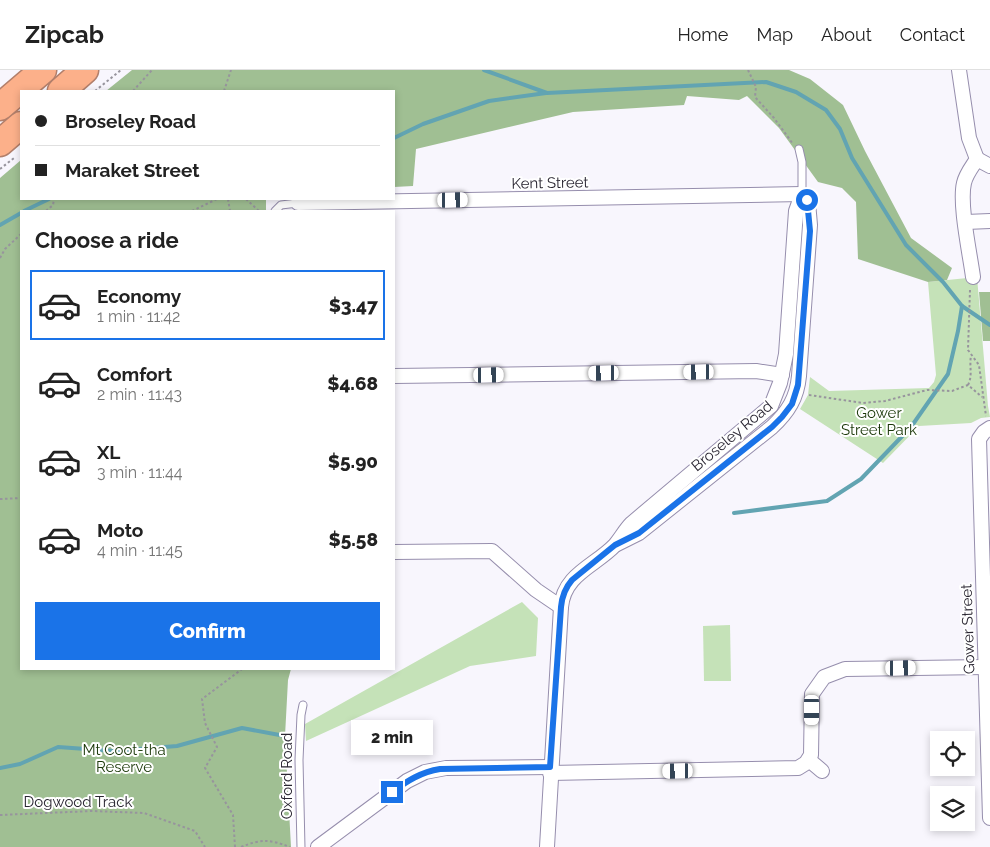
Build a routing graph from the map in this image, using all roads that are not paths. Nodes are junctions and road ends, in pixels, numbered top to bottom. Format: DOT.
graph roads {
  1 [pos="43,70"];
  2 [pos="86,70"];
  3 [pos="959,70"];
  4 [pos="62,90"];
  5 [pos="0,106"];
  6 [pos="20,127"];
  7 [pos="7,150"];
  8 [pos="800,152"];
  9 [pos="977,159"];
  10 [pos="990,166"];
  11 [pos="802,194"];
  12 [pos="298,203"];
  13 [pos="276,210"];
  14 [pos="990,221"];
  15 [pos="966,222"];
  16 [pos="973,277"];
  17 [pos="782,375"];
  18 [pos="395,376"];
  19 [pos="988,423"];
  20 [pos="615,545"];
  21 [pos="395,552"];
  22 [pos="561,607"];
  23 [pos="986,667"];
  24 [pos="303,705"];
  25 [pos="808,760"];
  26 [pos="550,770"];
  27 [pos="822,771"];
  28 [pos="990,786"];
  29 [pos="990,818"];
  30 [pos="301,847"];
  31 [pos="318,847"];
  32 [pos="547,847"];
  1 -- 5 [label="highway"];
  2 -- 4 [label="highway"];
  3 -- 9 [label="street"];
  6 -- 7 [label="highway"];
  8 -- 11 [label="lane, Broseley Road"];
  9 -- 10 [label="street"];
  9 -- 15 [label="street"];
  11 -- 12 [label="street, Kent Street"];
  11 -- 17 [label="street, Broseley Road"];
  11 -- 20 [label="street, Broseley Road"];
  12 -- 13 [label="lane"];
  14 -- 15 [label="street"];
  15 -- 16 [label="street"];
  17 -- 18 [label="street"];
  17 -- 20 [label="street, Broseley Road"];
  19 -- 23 [label="street, Gower Street"];
  20 -- 22 [label="street, Broseley Road"];
  21 -- 22 [label="street"];
  22 -- 26 [label="street, Broseley Road"];
  23 -- 25 [label="street"];
  23 -- 28 [label="street, Gower Street"];
  24 -- 30 [label="lane, Oxford Road"];
  25 -- 26 [label="street"];
  25 -- 27 [label="street"];
  26 -- 31 [label="street"];
  26 -- 32 [label="street, Broseley Road"];
  28 -- 29 [label="street, Gower Street"];
}
